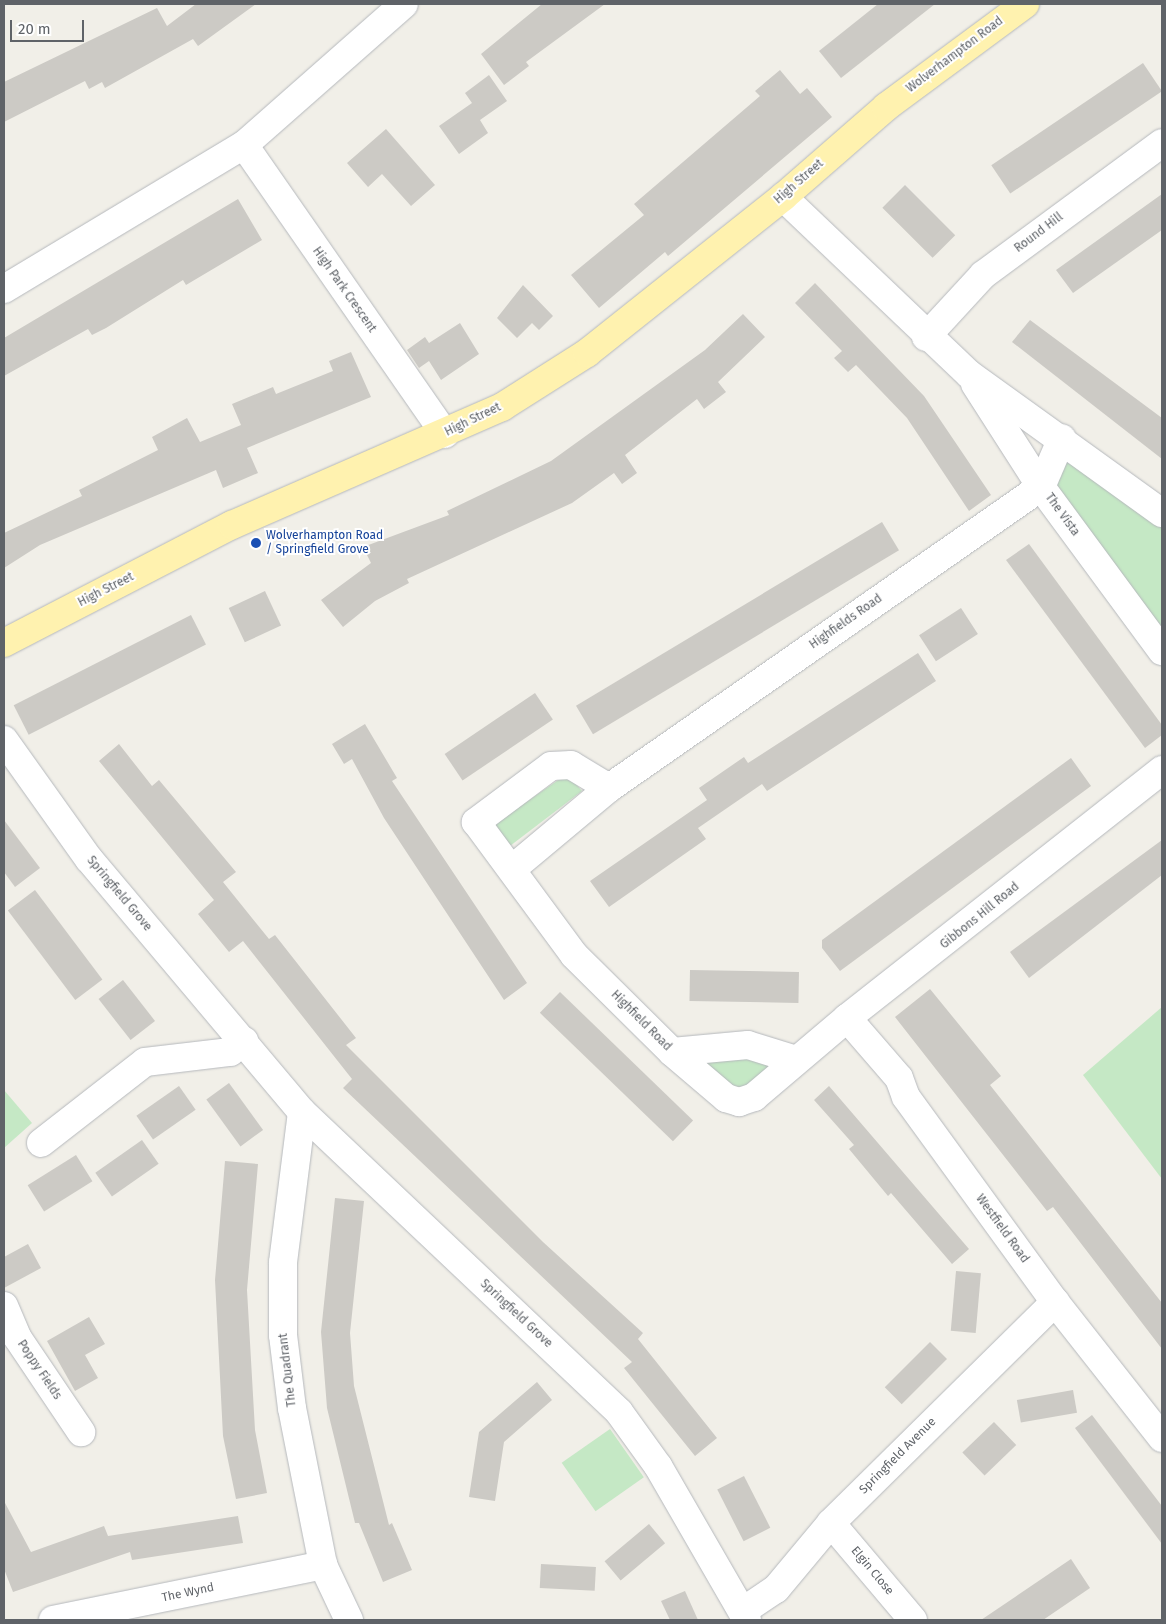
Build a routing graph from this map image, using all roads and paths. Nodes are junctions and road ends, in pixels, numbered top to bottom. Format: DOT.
graph roads {
  1 [pos="404,4"];
  2 [pos="1025,4"];
  3 [pos="886,107"];
  4 [pos="1162,143"];
  5 [pos="244,145"];
  6 [pos="783,197"];
  7 [pos="4,289"];
  8 [pos="926,337"];
  9 [pos="969,374"];
  10 [pos="445,434"];
  11 [pos="1062,438"];
  12 [pos="1041,486"];
  13 [pos="1162,513"];
  14 [pos="4,644"];
  15 [pos="1162,651"];
  16 [pos="4,740"];
  17 [pos="1162,770"];
  18 [pos="609,788"];
  19 [pos="512,869"];
  20 [pos="848,1018"];
  21 [pos="244,1041"];
  22 [pos="672,1052"];
  23 [pos="796,1060"];
  24 [pos="302,1112"];
  25 [pos="41,1143"];
  26 [pos="1055,1302"];
  27 [pos="4,1306"];
  28 [pos="81,1432"];
  29 [pos="1162,1438"];
  30 [pos="830,1523"];
  31 [pos="323,1565"];
  32 [pos="745,1615"];
  33 [pos="53,1620"];
  34 [pos="349,1620"];
  35 [pos="912,1620"];
  1 -- 5 [label="street"];
  2 -- 3 [label="main road, Wolverhampton Road"];
  3 -- 6 [label="main road, High Street"];
  4 -- 8 [label="street, Round Hill"];
  5 -- 7 [label="street"];
  5 -- 10 [label="street, High Park Crescent"];
  6 -- 8 [label="street, The Vista"];
  6 -- 10 [label="main road, High Street"];
  8 -- 9 [label="street, The Vista"];
  9 -- 11 [label="street, The Vista"];
  9 -- 12 [label="street, The Vista"];
  10 -- 14 [label="main road, High Street"];
  11 -- 12 [label="street"];
  11 -- 13 [label="street, The Vista"];
  12 -- 15 [label="street, The Vista"];
  12 -- 18 [label="street, Highfields Road"];
  16 -- 21 [label="street, Springfield Grove"];
  17 -- 20 [label="street, Gibbons Hill Road"];
  18 -- 19 [label="street, Highfields Road"];
  18 -- 19 [label="street"];
  19 -- 22 [label="street, Highfield Road"];
  20 -- 23 [label="street, Gibbons Hill Road"];
  20 -- 26 [label="street, Westfield Road"];
  21 -- 24 [label="street, Springfield Grove"];
  21 -- 25 [label="street"];
  22 -- 23 [label="street"];
  22 -- 23 [label="street, Highfield Road"];
  24 -- 31 [label="street, The Quadrant"];
  24 -- 32 [label="street, Springfield Grove"];
  26 -- 29 [label="street, Westfield Road"];
  26 -- 30 [label="street, Springfield Avenue"];
  27 -- 28 [label="street, Poppy Fields"];
  30 -- 32 [label="street, Springfield Avenue"];
  30 -- 35 [label="street, Elgin Close"];
  31 -- 33 [label="street, The Wynd"];
  31 -- 34 [label="street, The Quadrant"];
}
